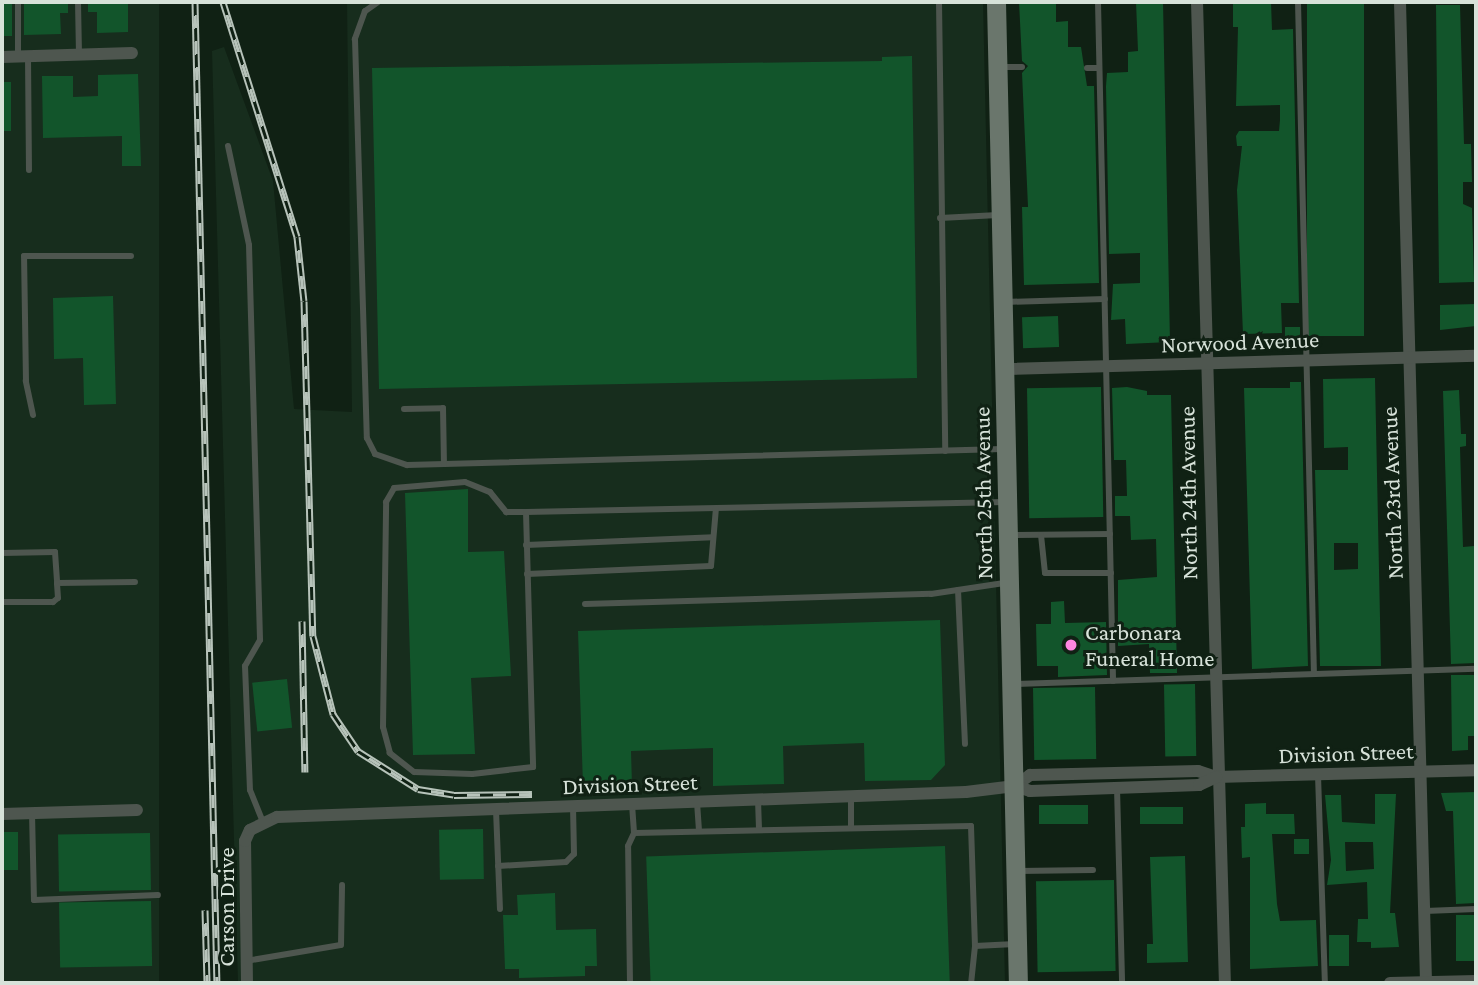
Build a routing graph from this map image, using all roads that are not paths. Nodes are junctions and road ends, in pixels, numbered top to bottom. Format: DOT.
graph roads {
  1 [pos="18,2"];
  2 [pos="78,2"];
  3 [pos="378,2"];
  4 [pos="939,2"];
  5 [pos="996,2"];
  6 [pos="1098,2"];
  7 [pos="1197,2"];
  8 [pos="1298,2"];
  9 [pos="1400,2"];
  10 [pos="132,53"];
  11 [pos="79,54"];
  12 [pos="23,56"];
  13 [pos="2,57"];
  14 [pos="997,67"];
  15 [pos="1022,67"];
  16 [pos="1087,68"];
  17 [pos="1099,68"];
  18 [pos="228,146"];
  19 [pos="29,170"];
  20 [pos="1001,214"];
  21 [pos="940,218"];
  22 [pos="131,256"];
  23 [pos="1105,299"];
  24 [pos="1003,302"];
  25 [pos="1476,356"];
  26 [pos="1410,358"];
  27 [pos="1307,361"];
  28 [pos="1206,364"];
  29 [pos="1107,367"];
  30 [pos="1005,369"];
  31 [pos="404,409"];
  32 [pos="33,415"];
  33 [pos="1007,449"];
  34 [pos="945,451"];
  35 [pos="444,464"];
  36 [pos="1008,502"];
  37 [pos="716,508"];
  38 [pos="526,512"];
  39 [pos="1110,534"];
  40 [pos="1009,535"];
  41 [pos="1041,535"];
  42 [pos="713,537"];
  43 [pos="526,545"];
  44 [pos="2,554"];
  45 [pos="1111,573"];
  46 [pos="527,574"];
  47 [pos="135,582"];
  48 [pos="57,583"];
  49 [pos="1010,583"];
  50 [pos="958,590"];
  51 [pos="2,602"];
  52 [pos="585,604"];
  53 [pos="1476,669"];
  54 [pos="1418,670"];
  55 [pos="1314,674"];
  56 [pos="1213,676"];
  57 [pos="1113,681"];
  58 [pos="1012,684"];
  59 [pos="965,744"];
  60 [pos="1476,770"];
  61 [pos="1421,772"];
  62 [pos="1318,775"];
  63 [pos="1216,777"];
  64 [pos="1015,786"];
  65 [pos="1117,788"];
  66 [pos="851,796"];
  67 [pos="758,800"];
  68 [pos="697,802"];
  69 [pos="632,804"];
  70 [pos="573,807"];
  71 [pos="137,810"];
  72 [pos="496,810"];
  73 [pos="32,813"];
  74 [pos="2,814"];
  75 [pos="263,823"];
  76 [pos="851,827"];
  77 [pos="759,829"];
  78 [pos="250,830"];
  79 [pos="699,831"];
  80 [pos="634,834"];
  81 [pos="498,866"];
  82 [pos="1093,870"];
  83 [pos="1016,871"];
  84 [pos="342,885"];
  85 [pos="158,895"];
  86 [pos="500,909"];
  87 [pos="1476,909"];
  88 [pos="1425,911"];
  89 [pos="1018,944"];
  90 [pos="975,946"];
  91 [pos="246,961"];
  92 [pos="1476,981"];
  93 [pos="247,983"];
  94 [pos="630,983"];
  95 [pos="971,983"];
  96 [pos="1018,983"];
  97 [pos="1122,983"];
  98 [pos="1225,983"];
  99 [pos="1325,983"];
  100 [pos="1390,983"];
  101 [pos="1426,983"];
  1 -- 12 [label="lane"];
  2 -- 11 [label="lane"];
  3 -- 35 [label="lane"];
  4 -- 21 [label="lane"];
  5 -- 14 [label="main road, North 25th Avenue"];
  6 -- 17 [label="lane"];
  7 -- 28 [label="street, North 24th Avenue"];
  8 -- 27 [label="lane"];
  9 -- 26 [label="street, North 23rd Avenue"];
  10 -- 11 [label="street"];
  11 -- 12 [label="street"];
  12 -- 13 [label="street"];
  12 -- 19 [label="lane"];
  14 -- 15 [label="lane"];
  14 -- 20 [label="main road, North 25th Avenue"];
  16 -- 17 [label="lane"];
  17 -- 23 [label="lane"];
  18 -- 75 [label="lane"];
  20 -- 21 [label="lane"];
  20 -- 24 [label="main road, North 25th Avenue"];
  21 -- 34 [label="lane"];
  22 -- 32 [label="lane"];
  23 -- 24 [label="lane"];
  23 -- 29 [label="lane"];
  24 -- 30 [label="main road, North 25th Avenue"];
  25 -- 26 [label="street, Norwood Avenue"];
  26 -- 27 [label="street, Norwood Avenue"];
  26 -- 54 [label="street, North 23rd Avenue"];
  27 -- 28 [label="street, Norwood Avenue"];
  27 -- 55 [label="lane"];
  28 -- 29 [label="street, Norwood Avenue"];
  28 -- 56 [label="street, North 24th Avenue"];
  29 -- 30 [label="street, Norwood Avenue"];
  29 -- 39 [label="lane"];
  30 -- 33 [label="main road, North 25th Avenue"];
  31 -- 35 [label="lane"];
  33 -- 34 [label="lane"];
  33 -- 36 [label="main road, North 25th Avenue"];
  34 -- 35 [label="lane"];
  36 -- 37 [label="lane"];
  36 -- 40 [label="main road, North 25th Avenue"];
  37 -- 38 [label="lane"];
  37 -- 42 [label="lane"];
  38 -- 43 [label="lane"];
  38 -- 46 [label="lane"];
  39 -- 41 [label="lane"];
  39 -- 45 [label="lane"];
  40 -- 41 [label="lane"];
  40 -- 49 [label="main road, North 25th Avenue"];
  41 -- 45 [label="lane"];
  42 -- 43 [label="lane"];
  42 -- 46 [label="lane"];
  43 -- 46 [label="lane"];
  44 -- 48 [label="lane"];
  45 -- 57 [label="lane"];
  47 -- 48 [label="lane"];
  48 -- 51 [label="lane"];
  49 -- 50 [label="lane"];
  49 -- 58 [label="main road, North 25th Avenue"];
  50 -- 52 [label="lane"];
  50 -- 59 [label="lane"];
  53 -- 54 [label="lane"];
  54 -- 55 [label="lane"];
  54 -- 61 [label="street, North 23rd Avenue"];
  55 -- 56 [label="lane"];
  56 -- 57 [label="lane"];
  56 -- 63 [label="street, North 24th Avenue"];
  57 -- 58 [label="lane"];
  58 -- 64 [label="main road, North 25th Avenue"];
  60 -- 61 [label="street, Division Street"];
  61 -- 62 [label="street, Division Street"];
  61 -- 88 [label="street, North 23rd Avenue"];
  62 -- 63 [label="street, Division Street"];
  62 -- 99 [label="lane"];
  63 -- 64 [label="street, Division Street"];
  63 -- 65 [label="street, Division Street"];
  63 -- 98 [label="street, North 24th Avenue"];
  64 -- 65 [label="street, Division Street"];
  64 -- 66 [label="street, Division Street"];
  64 -- 83 [label="main road, North 25th Avenue"];
  65 -- 97 [label="lane"];
  66 -- 67 [label="street, Division Street"];
  66 -- 76 [label="lane"];
  67 -- 68 [label="street, Division Street"];
  67 -- 77 [label="lane"];
  68 -- 69 [label="street, Division Street"];
  68 -- 79 [label="lane"];
  69 -- 70 [label="street, Division Street"];
  69 -- 80 [label="lane"];
  70 -- 72 [label="street, Division Street"];
  70 -- 81 [label="lane"];
  71 -- 73 [label="street"];
  72 -- 75 [label="street, Division Street"];
  72 -- 81 [label="lane"];
  73 -- 74 [label="street"];
  73 -- 85 [label="lane"];
  75 -- 78 [label="street, Division Street"];
  76 -- 77 [label="lane"];
  76 -- 90 [label="lane"];
  77 -- 79 [label="lane"];
  78 -- 91 [label="street, Carson Drive"];
  79 -- 80 [label="lane"];
  80 -- 94 [label="lane"];
  81 -- 86 [label="lane"];
  82 -- 83 [label="lane"];
  83 -- 89 [label="main road, North 25th Avenue"];
  84 -- 91 [label="lane"];
  87 -- 88 [label="lane"];
  88 -- 101 [label="street, North 23rd Avenue"];
  89 -- 90 [label="lane"];
  89 -- 96 [label="main road, North 25th Avenue"];
  90 -- 95 [label="lane"];
  91 -- 93 [label="street, Carson Drive"];
  92 -- 101 [label="street"];
  100 -- 101 [label="street"];
}
